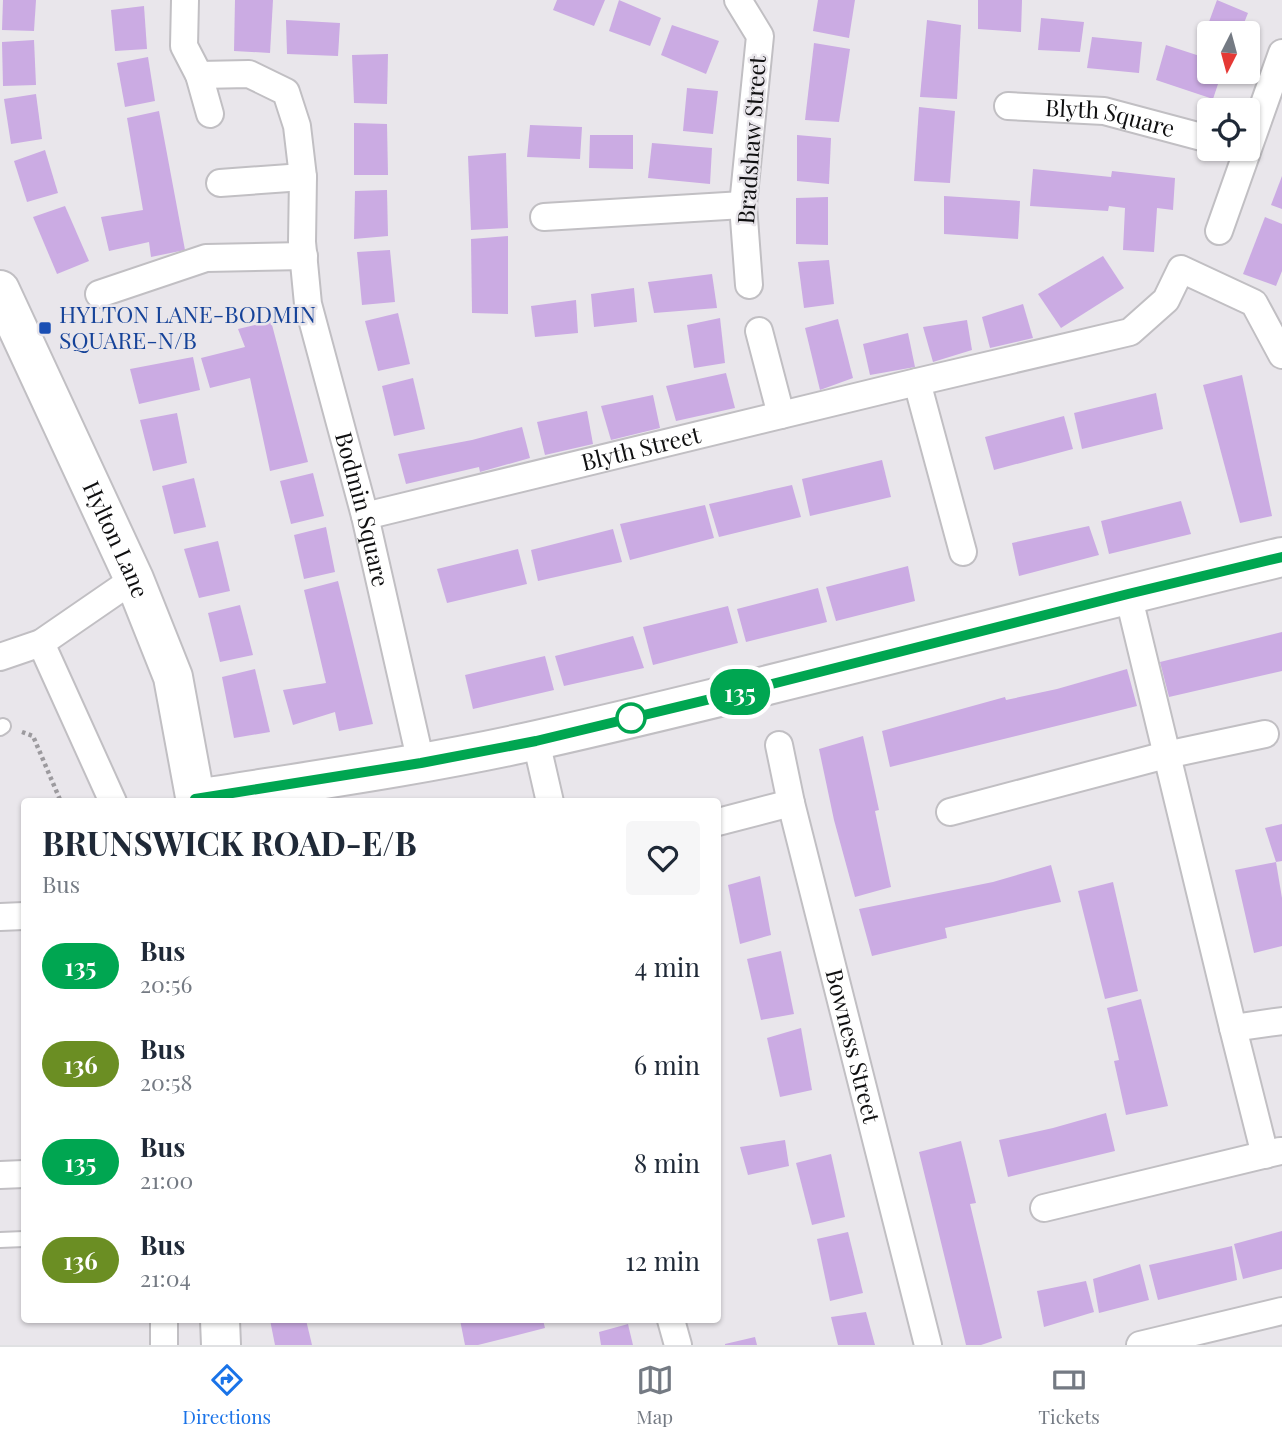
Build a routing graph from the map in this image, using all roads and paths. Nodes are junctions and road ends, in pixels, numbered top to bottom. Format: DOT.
graph roads {
  1 [pos="185,0"];
  2 [pos="738,0"];
  3 [pos="1282,54"];
  4 [pos="199,75"];
  5 [pos="1008,106"];
  6 [pos="210,114"];
  7 [pos="1197,136"];
  8 [pos="303,177"];
  9 [pos="220,183"];
  10 [pos="743,205"];
  11 [pos="544,217"];
  12 [pos="1219,231"];
  13 [pos="304,256"];
  14 [pos="749,285"];
  15 [pos="0,290"];
  16 [pos="99,294"];
  17 [pos="759,331"];
  18 [pos="1282,355"];
  19 [pos="917,382"];
  20 [pos="781,415"];
  21 [pos="365,516"];
  22 [pos="963,552"];
  23 [pos="1282,557"];
  24 [pos="134,579"];
  25 [pos="1128,594"];
  26 [pos="41,643"];
  27 [pos="0,657"];
  28 [pos="2,727"];
  29 [pos="1265,734"];
  30 [pos="536,741"];
  31 [pos="779,745"];
  32 [pos="1166,755"];
  33 [pos="421,763"];
  34 [pos="59,798"];
  35 [pos="111,798"];
  36 [pos="196,798"];
  37 [pos="208,798"];
  38 [pos="549,798"];
  39 [pos="791,803"];
  40 [pos="950,812"];
  41 [pos="721,820"];
  42 [pos="21,916"];
  43 [pos="0,917"];
  44 [pos="1282,1021"];
  45 [pos="1233,1028"];
  46 [pos="1274,1153"];
  47 [pos="21,1174"];
  48 [pos="0,1175"];
  49 [pos="1044,1208"];
  50 [pos="21,1239"];
  51 [pos="0,1240"];
  52 [pos="1282,1311"];
  53 [pos="164,1323"];
  54 [pos="220,1323"];
  55 [pos="672,1323"];
  56 [pos="164,1345"];
  57 [pos="221,1345"];
  58 [pos="678,1345"];
  59 [pos="928,1345"];
  60 [pos="1140,1345"];
  1 -- 4 [label="street"];
  2 -- 10 [label="street, Bradshaw Street"];
  3 -- 12 [label="street"];
  4 -- 6 [label="street"];
  4 -- 8 [label="street, Bodmin Square"];
  5 -- 7 [label="street, Blyth Square"];
  8 -- 9 [label="street"];
  8 -- 13 [label="street, Bodmin Square"];
  10 -- 11 [label="street"];
  10 -- 14 [label="street, Bradshaw Street"];
  13 -- 16 [label="street"];
  13 -- 21 [label="street, Bodmin Square"];
  15 -- 24 [label="street, Hylton Lane"];
  17 -- 20 [label="street"];
  18 -- 19 [label="street, Blyth Street"];
  19 -- 20 [label="street, Blyth Street"];
  19 -- 22 [label="street"];
  20 -- 21 [label="street, Blyth Street"];
  21 -- 33 [label="street, Bodmin Square"];
  23 -- 25 [label="street"];
  24 -- 26 [label="street"];
  24 -- 36 [label="street, Hylton Lane"];
  25 -- 30 [label="street"];
  25 -- 32 [label="street"];
  26 -- 27 [label="street"];
  26 -- 35 [label="street"];
  28 -- 34 [label="path"];
  29 -- 32 [label="street"];
  30 -- 33 [label="street"];
  30 -- 38 [label="street"];
  31 -- 39 [label="street, Bowness Street"];
  32 -- 40 [label="street"];
  32 -- 45 [label="street"];
  33 -- 37 [label="street"];
  39 -- 41 [label="street"];
  39 -- 59 [label="street, Bowness Street"];
  42 -- 43 [label="street"];
  44 -- 45 [label="street"];
  45 -- 46 [label="street"];
  46 -- 49 [label="street"];
  47 -- 48 [label="street"];
  50 -- 51 [label="lane"];
  52 -- 60 [label="street"];
  53 -- 56 [label="street"];
  54 -- 57 [label="street"];
  55 -- 58 [label="street"];
}
